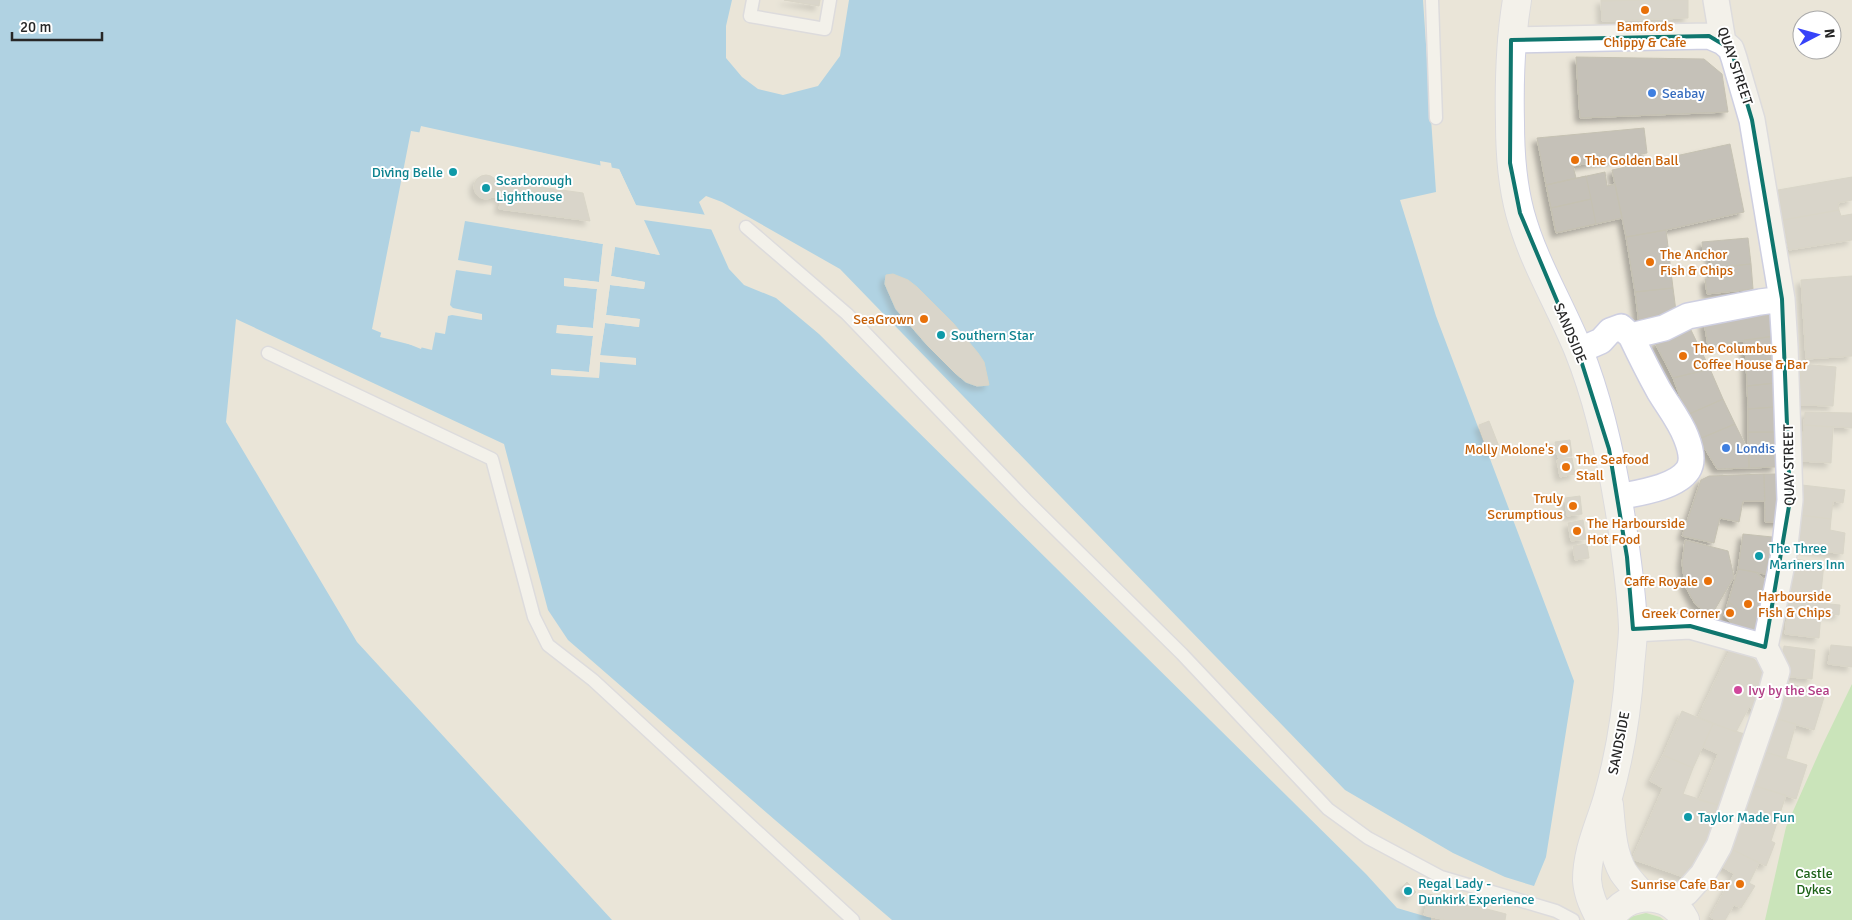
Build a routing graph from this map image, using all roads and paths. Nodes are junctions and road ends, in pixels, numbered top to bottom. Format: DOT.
graph roads {
  1 [pos="753,0"];
  2 [pos="830,0"];
  3 [pos="1432,0"];
  4 [pos="1517,0"];
  5 [pos="1716,0"];
  6 [pos="1511,40"];
  7 [pos="1724,42"];
  8 [pos="1436,118"];
  9 [pos="746,227"];
  10 [pos="1782,299"];
  11 [pos="1631,336"];
  12 [pos="1578,351"];
  13 [pos="268,353"];
  14 [pos="1618,497"];
  15 [pos="1633,629"];
  16 [pos="1765,647"];
  17 [pos="1608,797"];
  18 [pos="1655,898"];
  19 [pos="853,920"];
  20 [pos="1573,920"];
  21 [pos="1601,920"];
  22 [pos="1610,920"];
  23 [pos="1685,920"];
  1 -- 2 [label="lane"];
  3 -- 8 [label="lane"];
  4 -- 6 [label="street, SANDSIDE"];
  5 -- 7 [label="street, QUAY STREET"];
  6 -- 7 [label="street"];
  6 -- 12 [label="street, SANDSIDE"];
  7 -- 10 [label="street, QUAY STREET"];
  9 -- 20 [label="lane"];
  10 -- 11 [label="street"];
  10 -- 16 [label="street, QUAY STREET"];
  11 -- 12 [label="street"];
  11 -- 14 [label="street"];
  12 -- 14 [label="street, SANDSIDE"];
  13 -- 19 [label="lane"];
  14 -- 15 [label="street, SANDSIDE"];
  15 -- 16 [label="street"];
  15 -- 17 [label="street, SANDSIDE"];
  16 -- 18 [label="street"];
  17 -- 18 [label="street, SANDSIDE"];
  17 -- 21 [label="street, SANDSIDE"];
  18 -- 22 [label="street"];
  18 -- 23 [label="street, SANDSIDE"];
}
